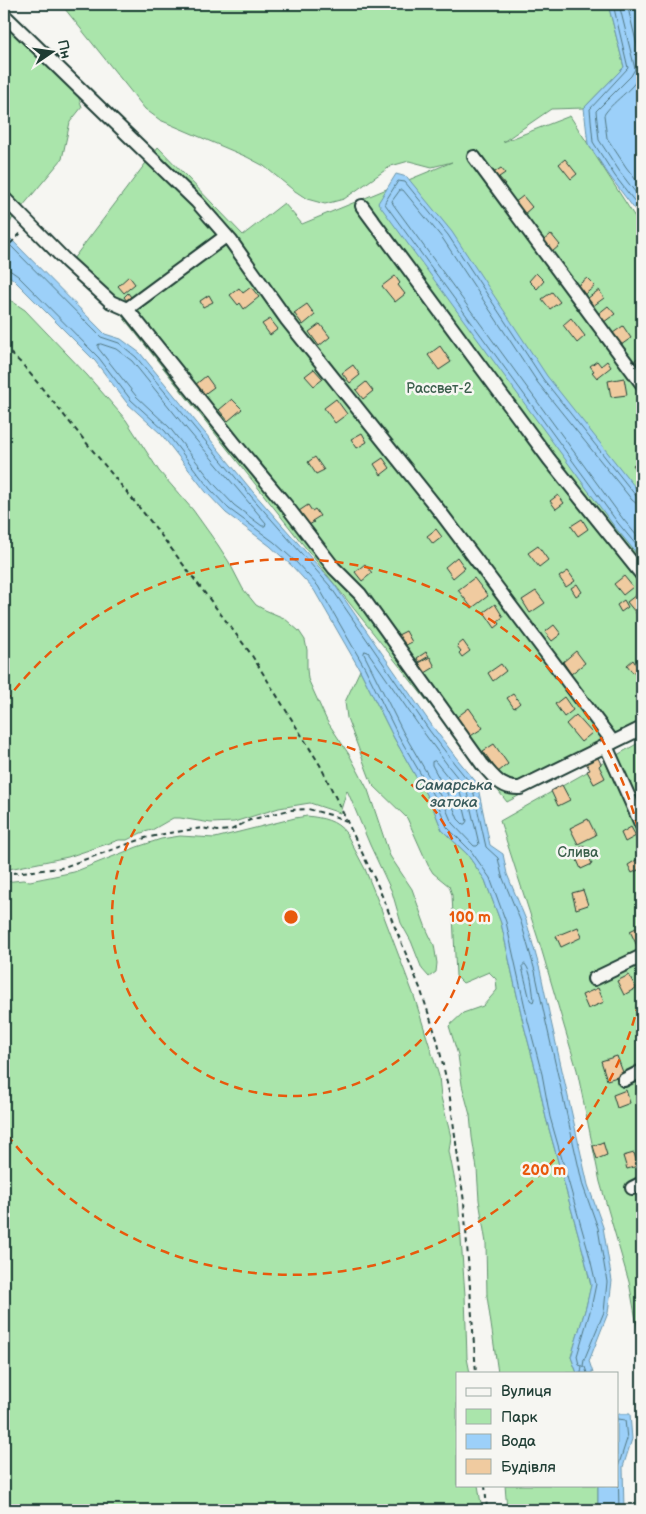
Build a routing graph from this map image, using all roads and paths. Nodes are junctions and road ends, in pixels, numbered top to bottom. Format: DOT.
graph roads {
  1 [pos="4,15"];
  2 [pos="474,157"];
  3 [pos="4,198"];
  4 [pos="362,206"];
  5 [pos="21,233"];
  6 [pos="226,236"];
  7 [pos="4,250"];
  8 [pos="127,308"];
  9 [pos="4,347"];
  10 [pos="642,384"];
  11 [pos="642,575"];
  12 [pos="642,728"];
  13 [pos="609,744"];
  14 [pos="348,822"];
  15 [pos="642,826"];
  16 [pos="4,874"];
  17 [pos="642,956"];
  18 [pos="594,979"];
  19 [pos="642,1071"];
  20 [pos="624,1080"];
  21 [pos="476,1372"];
  22 [pos="485,1486"];
  23 [pos="487,1510"];
  1 -- 6 [label="lane"];
  2 -- 10 [label="lane"];
  3 -- 8 [label="lane"];
  4 -- 11 [label="lane"];
  5 -- 7 [label="path"];
  6 -- 8 [label="lane"];
  6 -- 13 [label="lane"];
  8 -- 13 [label="lane"];
  9 -- 14 [label="path"];
  12 -- 13 [label="lane"];
  13 -- 15 [label="lane"];
  14 -- 16 [label="path"];
  14 -- 21 [label="path"];
  17 -- 18 [label="lane"];
  19 -- 20 [label="lane"];
  22 -- 23 [label="path"];
}
